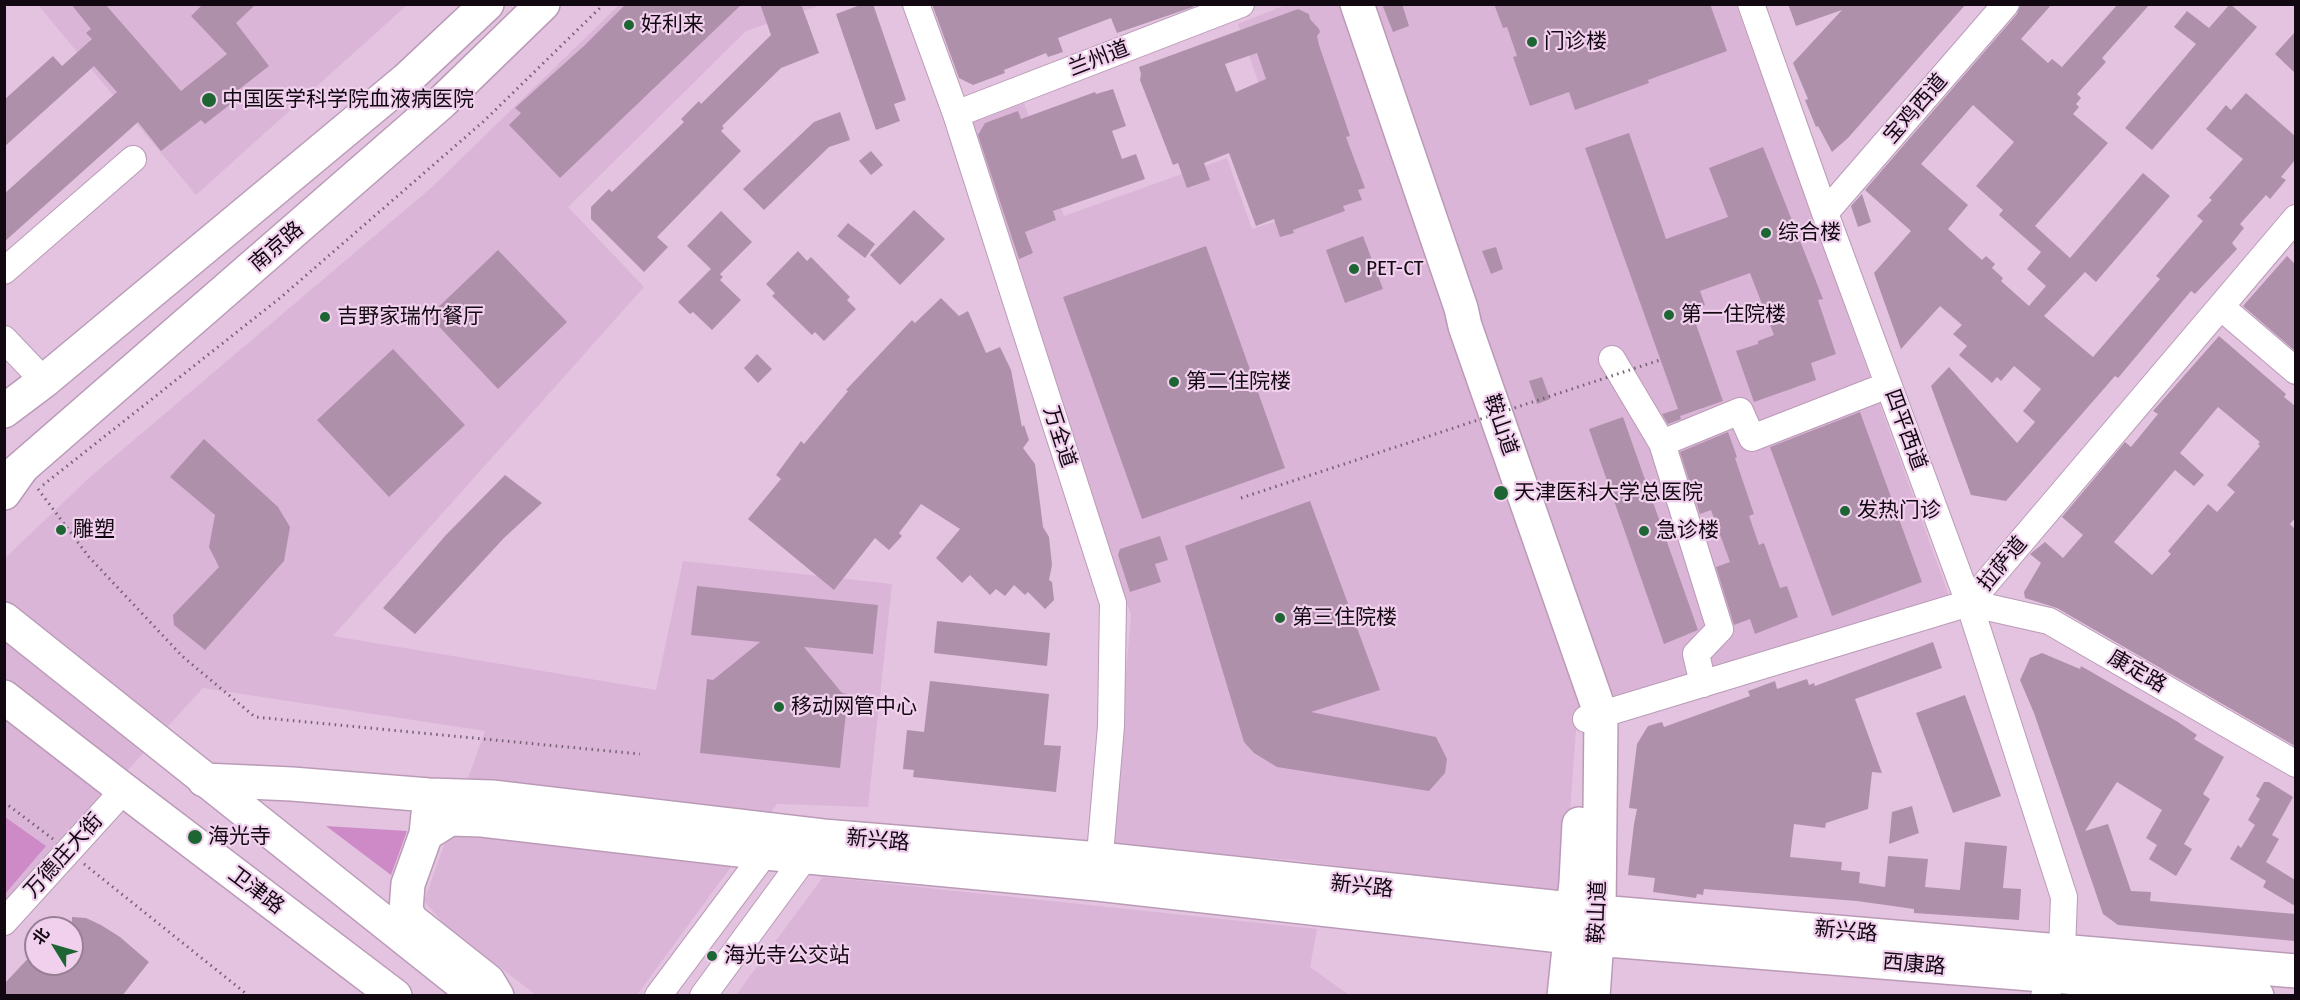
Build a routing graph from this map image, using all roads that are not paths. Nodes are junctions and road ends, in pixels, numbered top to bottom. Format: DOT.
graph roads {
  1 [pos="487,4"];
  2 [pos="543,4"];
  3 [pos="916,4"];
  4 [pos="1241,4"];
  5 [pos="1344,4"];
  6 [pos="1357,4"];
  7 [pos="1751,4"];
  8 [pos="2006,4"];
  9 [pos="956,114"];
  10 [pos="133,159"];
  11 [pos="1825,213"];
  12 [pos="2295,218"];
  13 [pos="4,271"];
  14 [pos="2221,307"];
  15 [pos="4,339"];
  16 [pos="1612,359"];
  17 [pos="2295,371"];
  18 [pos="44,381"];
  19 [pos="1888,385"];
  20 [pos="4,411"];
  21 [pos="1662,443"];
  22 [pos="9,482"];
  23 [pos="1969,603"];
  24 [pos="4,608"];
  25 [pos="12,626"];
  26 [pos="1703,684"];
  27 [pos="4,697"];
  28 [pos="1593,717"];
  29 [pos="2295,764"];
  30 [pos="204,780"];
  31 [pos="124,790"];
  32 [pos="429,795"];
  33 [pos="426,834"];
  34 [pos="765,853"];
  35 [pos="805,857"];
  36 [pos="1099,872"];
  37 [pos="4,922"];
  38 [pos="1585,925"];
  39 [pos="2295,971"];
  40 [pos="2054,974"];
  41 [pos="395,996"];
  42 [pos="477,996"];
  43 [pos="497,996"];
  44 [pos="658,996"];
  45 [pos="703,996"];
  46 [pos="1564,996"];
  47 [pos="1593,996"];
  48 [pos="2257,996"];
  1 -- 18 [label="main road"];
  2 -- 22 [label="main road, 南京路"];
  3 -- 9 [label="street, 万全道"];
  4 -- 9 [label="street, 兰州道"];
  5 -- 28 [label="main road, 鞍山道"];
  6 -- 28 [label="main road, 鞍山道"];
  7 -- 11 [label="street, 四平西道"];
  8 -- 11 [label="street, 宝鸡西道"];
  9 -- 36 [label="street, 万全道"];
  10 -- 13 [label="street"];
  11 -- 19 [label="street, 四平西道"];
  12 -- 14 [label="street, 拉萨道"];
  14 -- 17 [label="street"];
  14 -- 23 [label="street, 拉萨道"];
  15 -- 18 [label="street"];
  16 -- 21 [label="street"];
  18 -- 20 [label="main road"];
  19 -- 21 [label="street"];
  19 -- 23 [label="street, 四平西道"];
  21 -- 26 [label="street"];
  23 -- 26 [label="street, 拉萨道"];
  23 -- 29 [label="street, 康定路"];
  23 -- 40 [label="street, 四平西道"];
  24 -- 25 [label="main road"];
  25 -- 30 [label="main road"];
  26 -- 28 [label="street, 拉萨道"];
  27 -- 31 [label="main road, 卫津路"];
  28 -- 38 [label="main road, 鞍山道"];
  30 -- 32 [label="main road"];
  30 -- 42 [label="main road"];
  31 -- 37 [label="street, 万德庄大街"];
  31 -- 41 [label="main road, 卫津路"];
  32 -- 33 [label="main road"];
  32 -- 36 [label="main road, 新兴路"];
  33 -- 34 [label="main road"];
  33 -- 43 [label="main road"];
  34 -- 35 [label="main road"];
  34 -- 44 [label="street"];
  35 -- 36 [label="main road"];
  35 -- 45 [label="street"];
  36 -- 38 [label="main road, 新兴路"];
  38 -- 40 [label="main road, 新兴路"];
  38 -- 46 [label="main road, 鞍山道"];
  38 -- 47 [label="main road, 鞍山道"];
  39 -- 40 [label="main road, 新兴路"];
  40 -- 48 [label="main road"];
}
